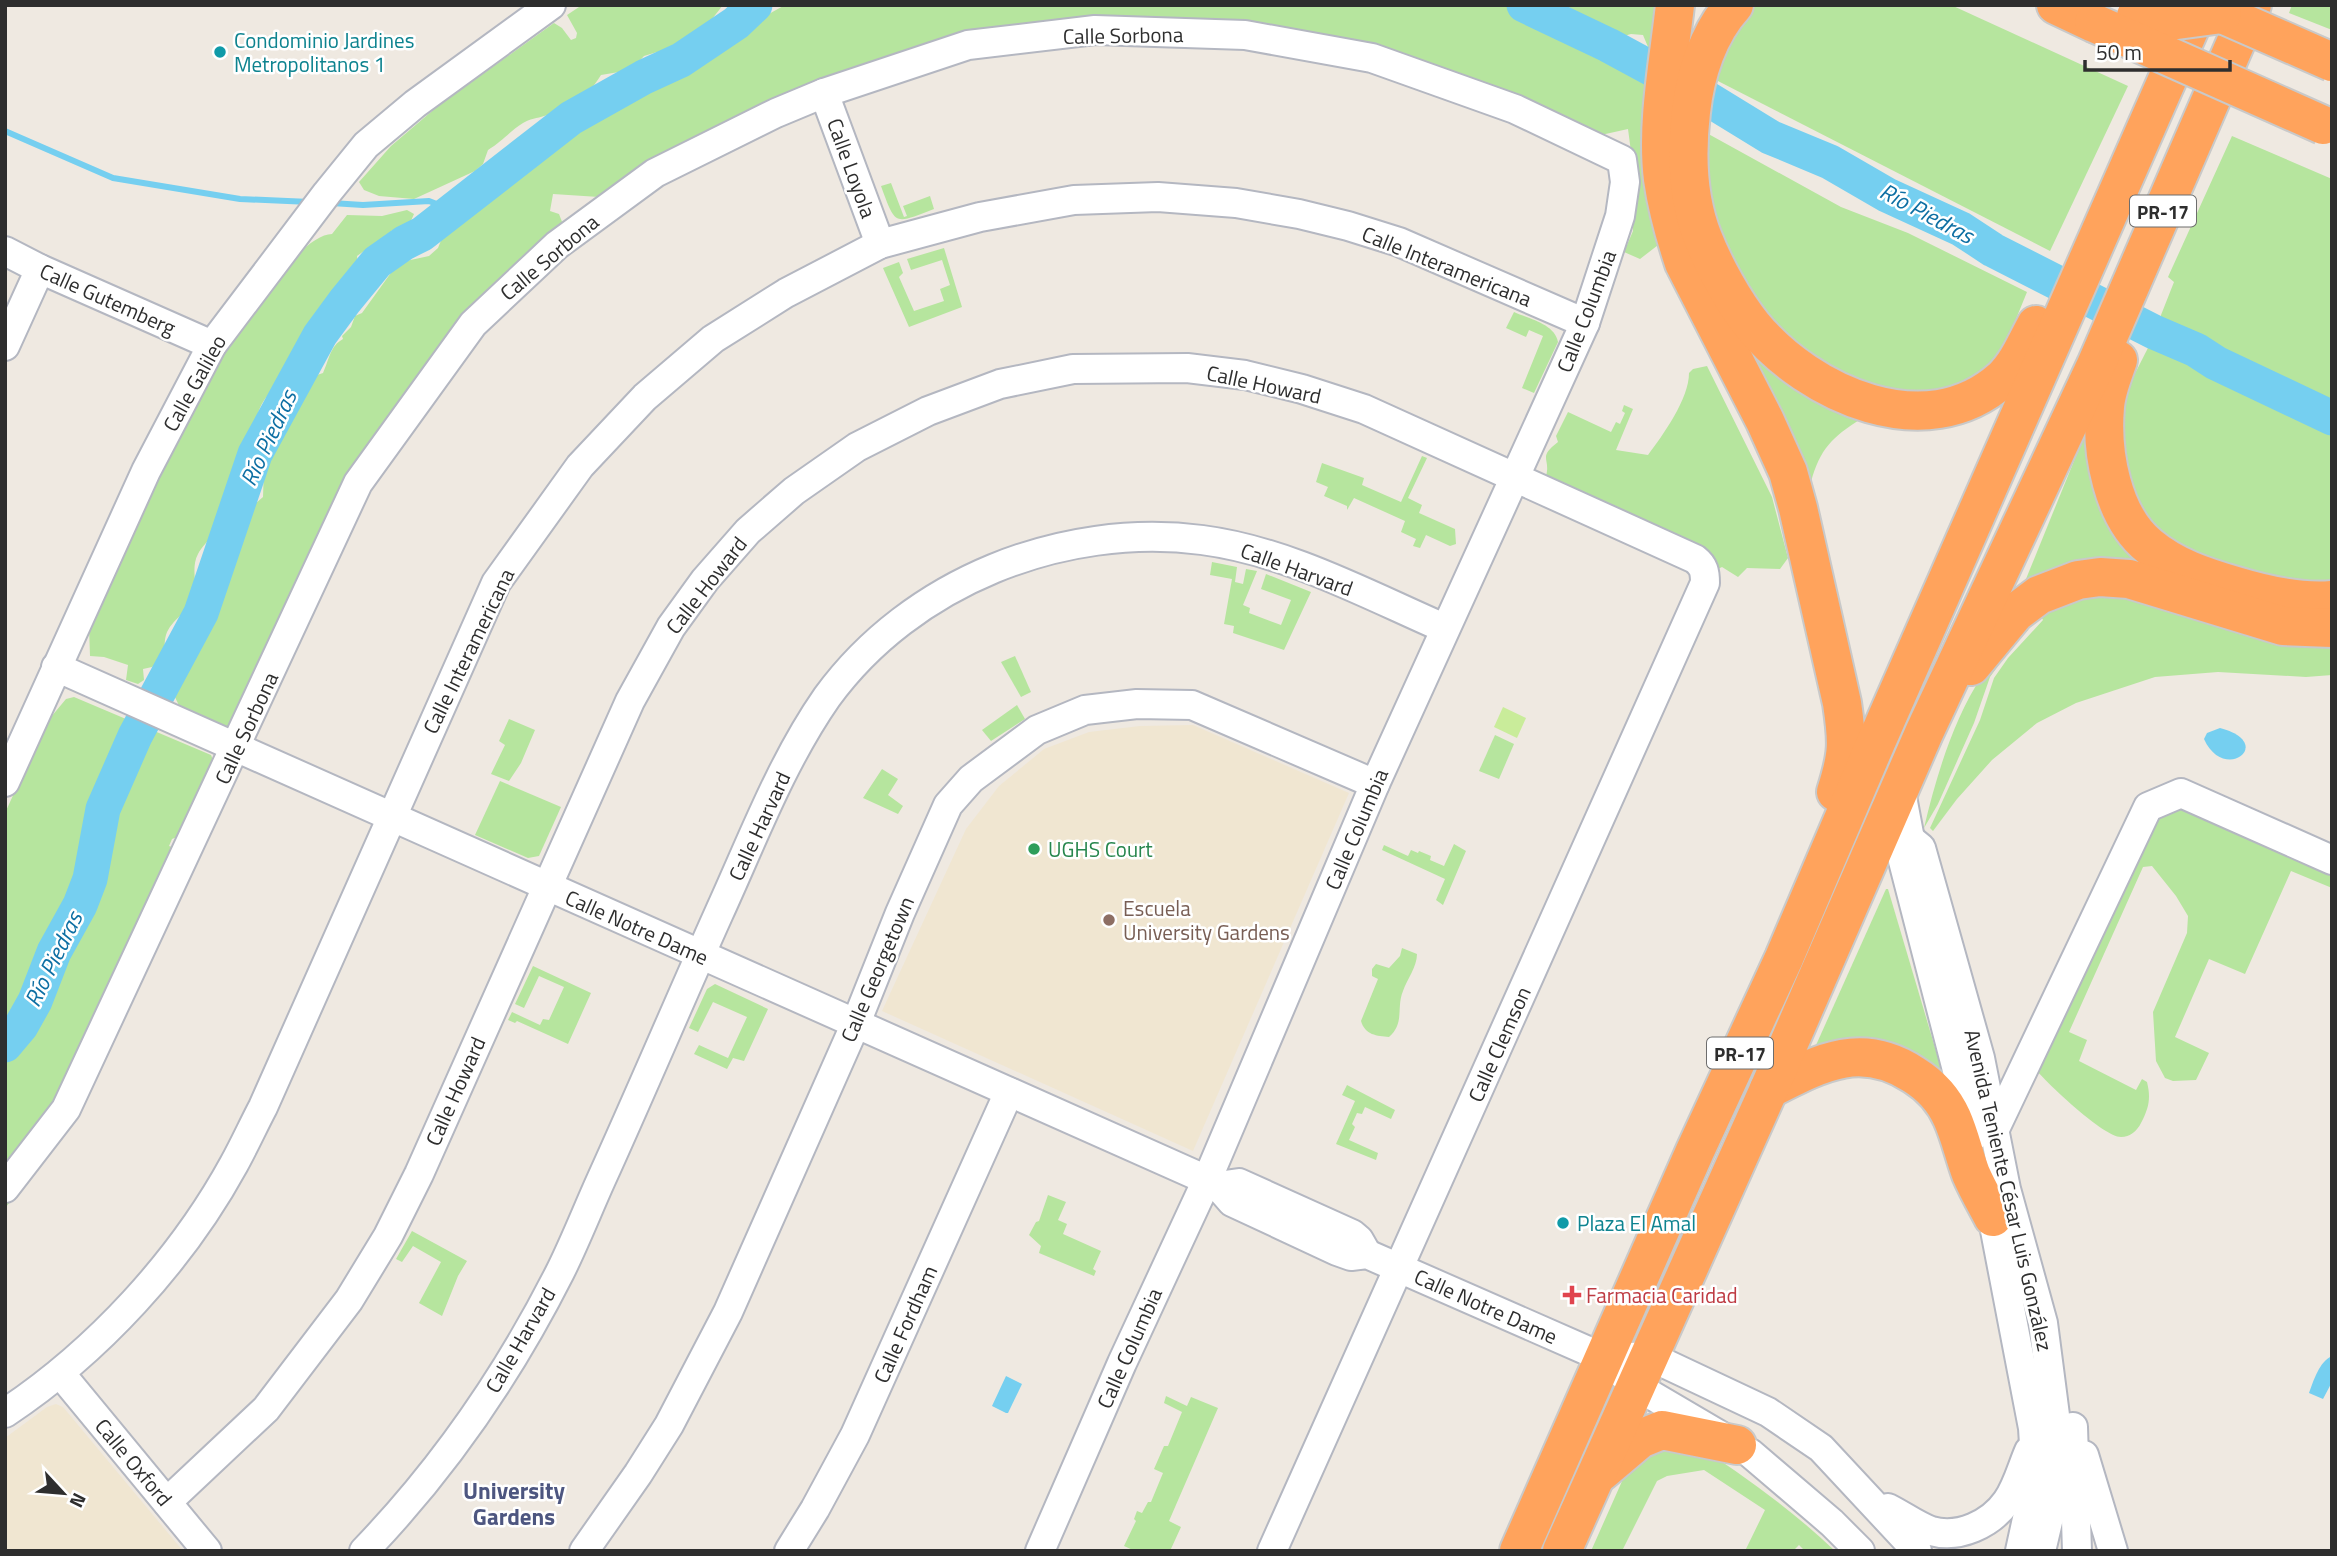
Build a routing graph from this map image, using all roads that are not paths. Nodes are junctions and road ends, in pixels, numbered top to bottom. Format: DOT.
graph roads {
  1 [pos="551,5"];
  2 [pos="1675,5"];
  3 [pos="2056,5"];
  4 [pos="2219,7"];
  5 [pos="1730,9"];
  6 [pos="2114,15"];
  7 [pos="2332,62"];
  8 [pos="824,93"];
  9 [pos="2328,127"];
  10 [pos="1564,132"];
  11 [pos="1675,143"];
  12 [pos="880,244"];
  13 [pos="5,251"];
  14 [pos="40,270"];
  15 [pos="1585,323"];
  16 [pos="2040,341"];
  17 [pos="212,345"];
  18 [pos="5,346"];
  19 [pos="2104,370"];
  20 [pos="1516,476"];
  21 [pos="1798,508"];
  22 [pos="1675,549"];
  23 [pos="2332,600"];
  24 [pos="1444,628"];
  25 [pos="2332,628"];
  26 [pos="66,672"];
  27 [pos="1924,733"];
  28 [pos="1874,747"];
  29 [pos="236,749"];
  30 [pos="5,782"];
  31 [pos="1375,784"];
  32 [pos="1900,786"];
  33 [pos="391,817"];
  34 [pos="2332,860"];
  35 [pos="546,886"];
  36 [pos="700,955"];
  37 [pos="1784,958"];
  38 [pos="856,1023"];
  39 [pos="1769,1089"];
  40 [pos="1009,1092"];
  41 [pos="1984,1133"];
  42 [pos="1212,1183"];
  43 [pos="5,1188"];
  44 [pos="1993,1216"];
  45 [pos="1399,1268"];
  46 [pos="2043,1323"];
  47 [pos="1604,1359"];
  48 [pos="1643,1371"];
  49 [pos="60,1373"];
  50 [pos="5,1413"];
  51 [pos="2033,1428"];
  52 [pos="2075,1433"];
  53 [pos="1737,1445"];
  54 [pos="1594,1478"];
  55 [pos="1865,1495"];
  56 [pos="167,1502"];
  57 [pos="207,1551"];
  58 [pos="364,1551"];
  59 [pos="584,1551"];
  60 [pos="789,1551"];
  61 [pos="1040,1551"];
  62 [pos="1272,1551"];
  63 [pos="1519,1551"];
  64 [pos="1562,1551"];
  65 [pos="1860,1551"];
  66 [pos="1917,1551"];
  67 [pos="2020,1551"];
  68 [pos="2041,1551"];
  69 [pos="2077,1551"];
  70 [pos="2113,1551"];
  1 -- 17 [label="street, Calle Galileo"];
  2 -- 11 [label="highway"];
  3 -- 6 [label="highway"];
  4 -- 6 [label="highway, bridge"];
  4 -- 7 [label="highway, bridge"];
  4 -- 16 [label="highway, PR-17"];
  4 -- 19 [label="highway, PR-17"];
  5 -- 11 [label="highway"];
  6 -- 9 [label="highway, bridge"];
  8 -- 10 [label="street, Calle Sorbona"];
  8 -- 12 [label="street, Calle Loyola"];
  8 -- 29 [label="street, Calle Sorbona"];
  10 -- 15 [label="street, Calle Columbia"];
  11 -- 16 [label="highway"];
  11 -- 21 [label="highway"];
  12 -- 15 [label="street, Calle Interamericana"];
  12 -- 33 [label="street, Calle Interamericana"];
  13 -- 14 [label="street, Calle Gutemberg"];
  14 -- 17 [label="street, Calle Gutemberg"];
  14 -- 18 [label="street"];
  15 -- 20 [label="street, Calle Columbia"];
  16 -- 28 [label="highway, PR-17"];
  17 -- 26 [label="street, Calle Galileo"];
  19 -- 23 [label="highway"];
  19 -- 27 [label="highway, PR-17"];
  20 -- 22 [label="street, Calle Howard"];
  20 -- 24 [label="street, Calle Columbia"];
  20 -- 35 [label="street, Calle Howard"];
  21 -- 28 [label="highway"];
  21 -- 37 [label="highway"];
  22 -- 45 [label="street, Calle Clemson"];
  24 -- 31 [label="street, Calle Columbia"];
  24 -- 36 [label="street, Calle Harvard"];
  25 -- 27 [label="highway"];
  26 -- 29 [label="street, Calle Notre Dame"];
  26 -- 30 [label="street, Calle Galileo"];
  27 -- 32 [label="highway, PR-17"];
  28 -- 37 [label="highway, PR-17"];
  29 -- 33 [label="street, Calle Notre Dame"];
  29 -- 43 [label="street, Calle Sorbona"];
  31 -- 38 [label="street, Calle Georgetown"];
  31 -- 42 [label="street, Calle Columbia"];
  32 -- 39 [label="highway, PR-17"];
  32 -- 41 [label="street, Avenida Teniente César Luis González"];
  33 -- 35 [label="street, Calle Notre Dame"];
  33 -- 49 [label="street, Calle Interamericana"];
  34 -- 41 [label="street"];
  35 -- 36 [label="street, Calle Notre Dame"];
  35 -- 56 [label="street, Calle Howard"];
  36 -- 38 [label="street, Calle Notre Dame"];
  36 -- 58 [label="street, Calle Harvard"];
  37 -- 47 [label="highway, PR-17"];
  38 -- 40 [label="street, Calle Notre Dame"];
  38 -- 59 [label="street, Calle Georgetown"];
  39 -- 44 [label="highway"];
  39 -- 48 [label="highway, PR-17"];
  40 -- 42 [label="street, Calle Notre Dame"];
  40 -- 60 [label="street, Calle Fordham"];
  41 -- 44 [label="street, Avenida Teniente César Luis González"];
  41 -- 46 [label="street, Avenida Teniente César Luis González"];
  42 -- 45 [label="street, Calle Notre Dame"];
  42 -- 61 [label="street, Calle Columbia"];
  44 -- 51 [label="street, Avenida Teniente César Luis González"];
  45 -- 47 [label="street, Calle Notre Dame"];
  45 -- 62 [label="street, Calle Clemson"];
  46 -- 52 [label="street"];
  46 -- 68 [label="street, Avenida Teniente César Luis González"];
  47 -- 48 [label="street"];
  47 -- 63 [label="highway, PR-17"];
  48 -- 53 [label="street"];
  48 -- 54 [label="highway, PR-17"];
  48 -- 55 [label="street"];
  49 -- 50 [label="street, Calle Interamericana"];
  49 -- 56 [label="street, Calle Oxford"];
  51 -- 55 [label="street"];
  51 -- 67 [label="street, Avenida Teniente César Luis González"];
  52 -- 69 [label="street"];
  52 -- 70 [label="street"];
  53 -- 54 [label="highway"];
  53 -- 65 [label="street"];
  54 -- 64 [label="highway, PR-17"];
  55 -- 66 [label="street"];
  56 -- 57 [label="street, Calle Oxford"];
}
